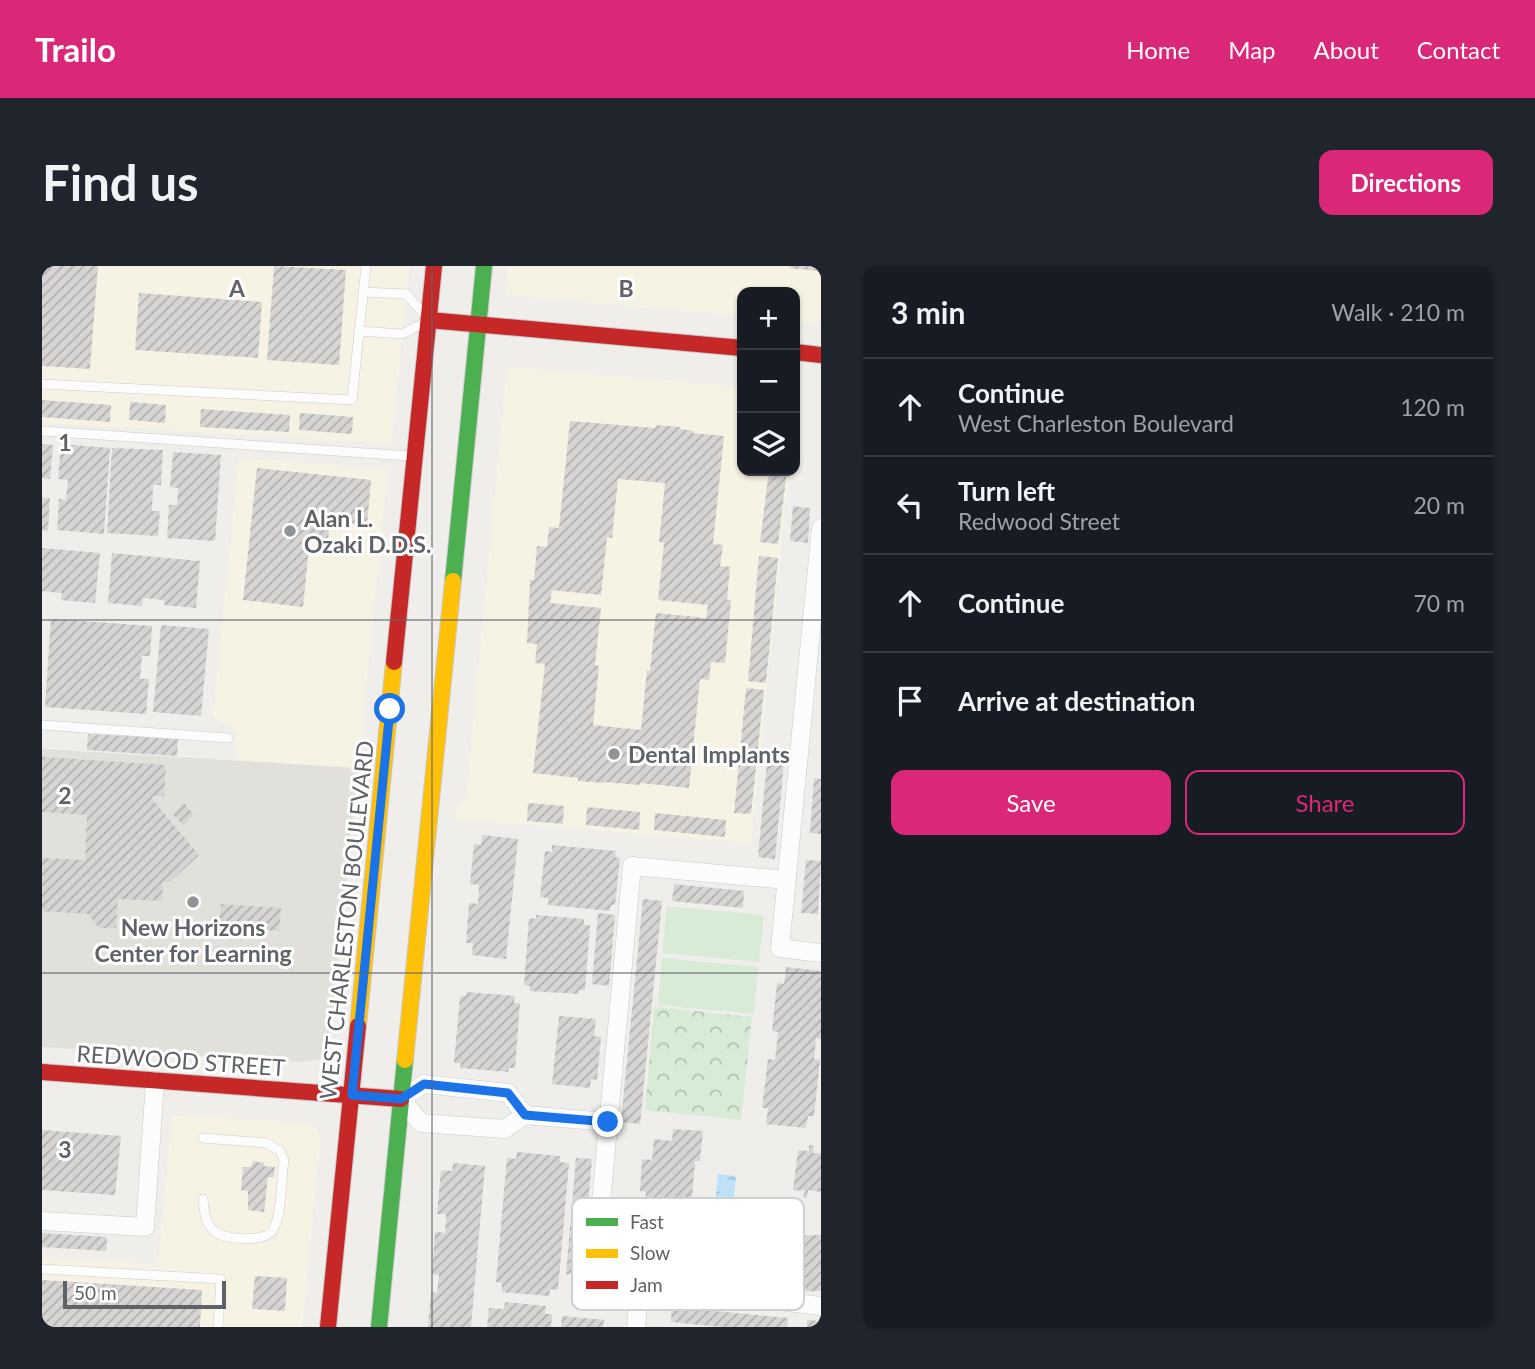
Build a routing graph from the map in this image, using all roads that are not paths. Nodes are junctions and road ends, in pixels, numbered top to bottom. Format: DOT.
graph roads {
  1 [pos="366,266"];
  2 [pos="434,266"];
  3 [pos="484,266"];
  4 [pos="363,292"];
  5 [pos="429,320"];
  6 [pos="478,325"];
  7 [pos="359,331"];
  8 [pos="737,348"];
  9 [pos="800,353"];
  10 [pos="821,355"];
  11 [pos="42,384"];
  12 [pos="42,431"];
  13 [pos="415,456"];
  14 [pos="821,528"];
  15 [pos="819,569"];
  16 [pos="42,725"];
  17 [pos="228,738"];
  18 [pos="787,880"];
  19 [pos="821,953"];
  20 [pos="42,1072"];
  21 [pos="155,1081"];
  22 [pos="352,1095"];
  23 [pos="401,1099"];
  24 [pos="525,1115"];
  25 [pos="608,1122"];
  26 [pos="203,1138"];
  27 [pos="601,1198"];
  28 [pos="203,1199"];
  29 [pos="42,1221"];
  30 [pos="42,1269"];
  31 [pos="218,1327"];
  32 [pos="328,1327"];
  33 [pos="379,1327"];
  1 -- 4 [label="lane"];
  2 -- 5 [label="main road, WEST CHARLESTON BOULEVARD"];
  3 -- 6 [label="main road"];
  4 -- 5 [label="lane"];
  4 -- 7 [label="lane"];
  5 -- 6 [label="main road"];
  5 -- 7 [label="lane"];
  5 -- 13 [label="main road, WEST CHARLESTON BOULEVARD"];
  6 -- 8 [label="main road"];
  6 -- 23 [label="main road"];
  7 -- 11 [label="lane"];
  9 -- 10 [label="main road"];
  12 -- 13 [label="lane"];
  13 -- 22 [label="main road, WEST CHARLESTON BOULEVARD"];
  14 -- 15 [label="street"];
  15 -- 18 [label="street"];
  16 -- 17 [label="lane"];
  18 -- 19 [label="street"];
  18 -- 25 [label="street"];
  20 -- 21 [label="main road, REDWOOD STREET"];
  21 -- 22 [label="main road, REDWOOD STREET"];
  21 -- 29 [label="street"];
  22 -- 23 [label="main road, REDWOOD STREET"];
  22 -- 32 [label="main road, WEST CHARLESTON BOULEVARD"];
  23 -- 24 [label="street"];
  23 -- 24 [label="street"];
  23 -- 33 [label="main road"];
  24 -- 25 [label="street"];
  25 -- 27 [label="street"];
  26 -- 28 [label="lane"];
  30 -- 31 [label="lane"];
}
